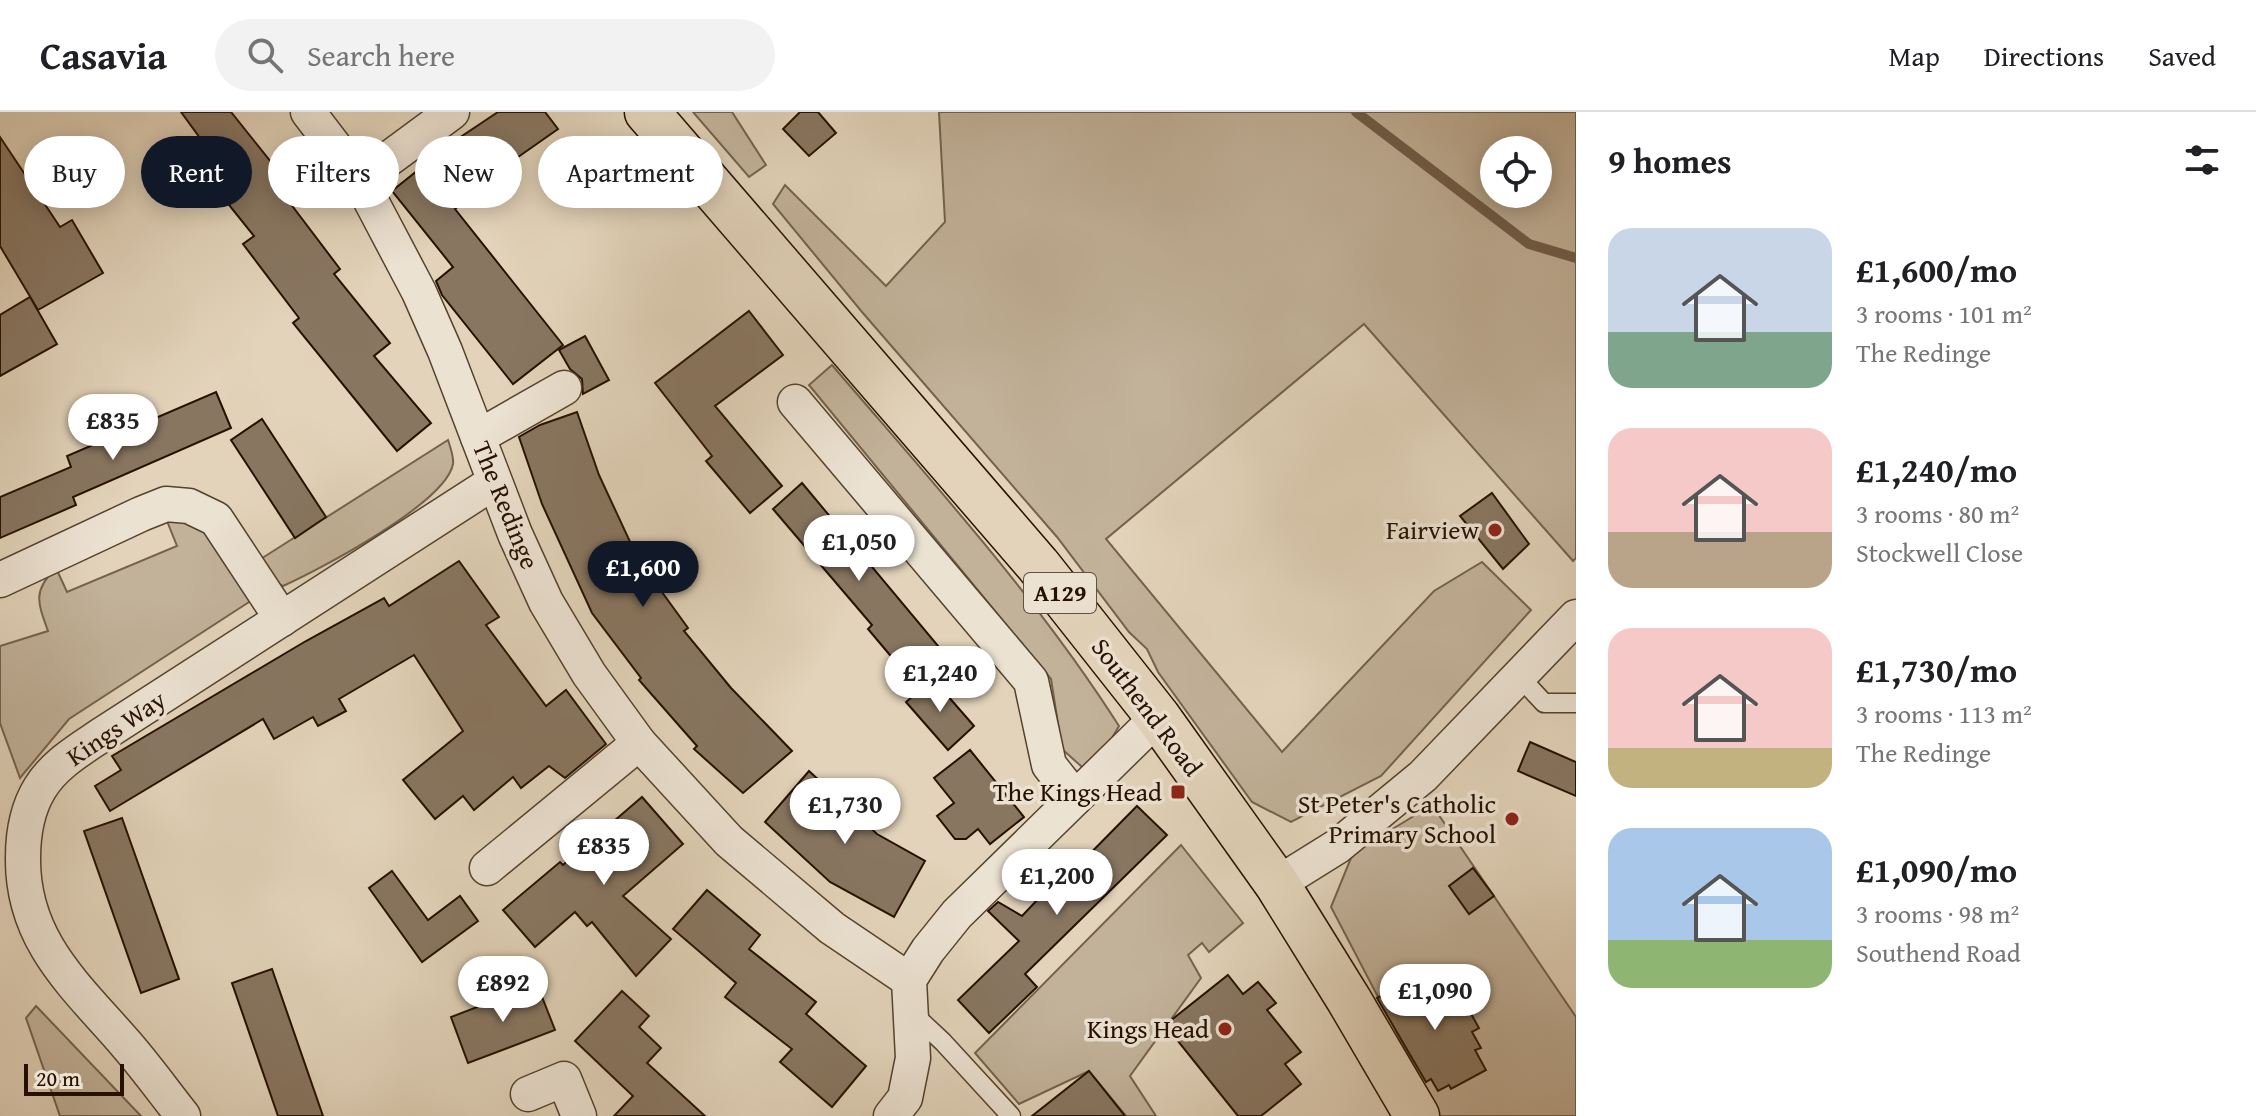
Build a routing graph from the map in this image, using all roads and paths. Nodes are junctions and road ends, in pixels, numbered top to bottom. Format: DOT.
graph roads {
  1 [pos="308,112"];
  2 [pos="452,112"];
  3 [pos="647,112"];
  4 [pos="326,136"];
  5 [pos="399,151"];
  6 [pos="375,208"];
  7 [pos="564,388"];
  8 [pos="795,402"];
  9 [pos="478,437"];
  10 [pos="494,482"];
  11 [pos="0,580"];
  12 [pos="1576,617"];
  13 [pos="282,619"];
  14 [pos="1518,675"];
  15 [pos="1576,703"];
  16 [pos="1158,717"];
  17 [pos="639,743"];
  18 [pos="1075,798"];
  19 [pos="487,868"];
  20 [pos="1277,884"];
  21 [pos="911,997"];
  22 [pos="528,1094"];
  23 [pos="183,1116"];
  24 [pos="579,1116"];
  25 [pos="891,1116"];
  26 [pos="1011,1116"];
  27 [pos="1417,1116"];
  1 -- 4 [label="street, The Redinge"];
  2 -- 5 [label="street"];
  3 -- 16 [label="main road, Southend Road / A129"];
  6 -- 9 [label="street, The Redinge"];
  7 -- 9 [label="street"];
  8 -- 18 [label="street"];
  9 -- 10 [label="street, The Redinge"];
  10 -- 13 [label="street, Kings Way"];
  10 -- 17 [label="street, The Redinge"];
  11 -- 13 [label="street"];
  12 -- 14 [label="street"];
  13 -- 23 [label="street, Kings Way"];
  14 -- 15 [label="lane"];
  14 -- 20 [label="street"];
  16 -- 18 [label="street"];
  16 -- 20 [label="main road, Southend Road / A129"];
  17 -- 19 [label="street"];
  17 -- 21 [label="street, The Redinge"];
  18 -- 21 [label="street"];
  20 -- 27 [label="main road, Southend Road / A129"];
  21 -- 25 [label="street"];
  21 -- 26 [label="lane"];
  22 -- 24 [label="street"];
}
